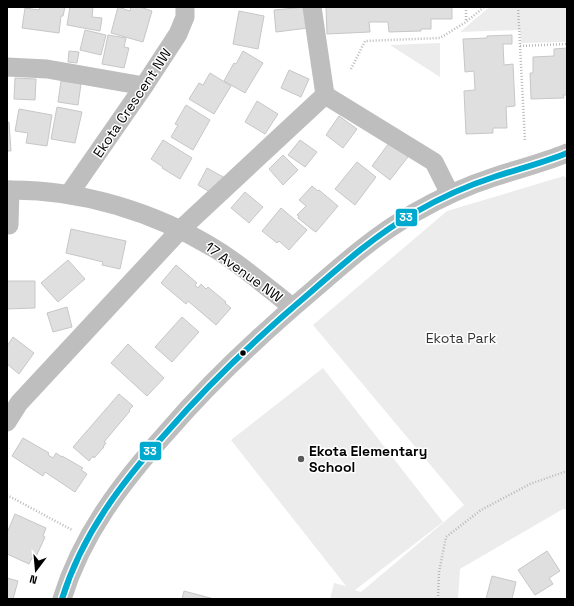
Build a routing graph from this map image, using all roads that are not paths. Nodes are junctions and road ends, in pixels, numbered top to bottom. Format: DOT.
graph roads {
  1 [pos="185,7"];
  2 [pos="312,7"];
  3 [pos="7,67"];
  4 [pos="144,86"];
  5 [pos="325,95"];
  6 [pos="567,153"];
  7 [pos="8,190"];
  8 [pos="69,194"];
  9 [pos="450,194"];
  10 [pos="9,225"];
  11 [pos="180,230"];
  12 [pos="292,307"];
  13 [pos="7,422"];
  14 [pos="62,599"];
  1 -- 4 [label="street, Ekota Crescent NW"];
  2 -- 5 [label="street"];
  3 -- 4 [label="street"];
  4 -- 8 [label="street, Ekota Crescent NW"];
  5 -- 9 [label="street"];
  5 -- 11 [label="street"];
  6 -- 9 [label="street"];
  7 -- 8 [label="street, 17 Avenue NW"];
  7 -- 10 [label="street, 17 Avenue NW"];
  8 -- 11 [label="street, 17 Avenue NW"];
  9 -- 12 [label="street"];
  11 -- 12 [label="street, 17 Avenue NW"];
  11 -- 13 [label="street"];
  12 -- 14 [label="street"];
}
